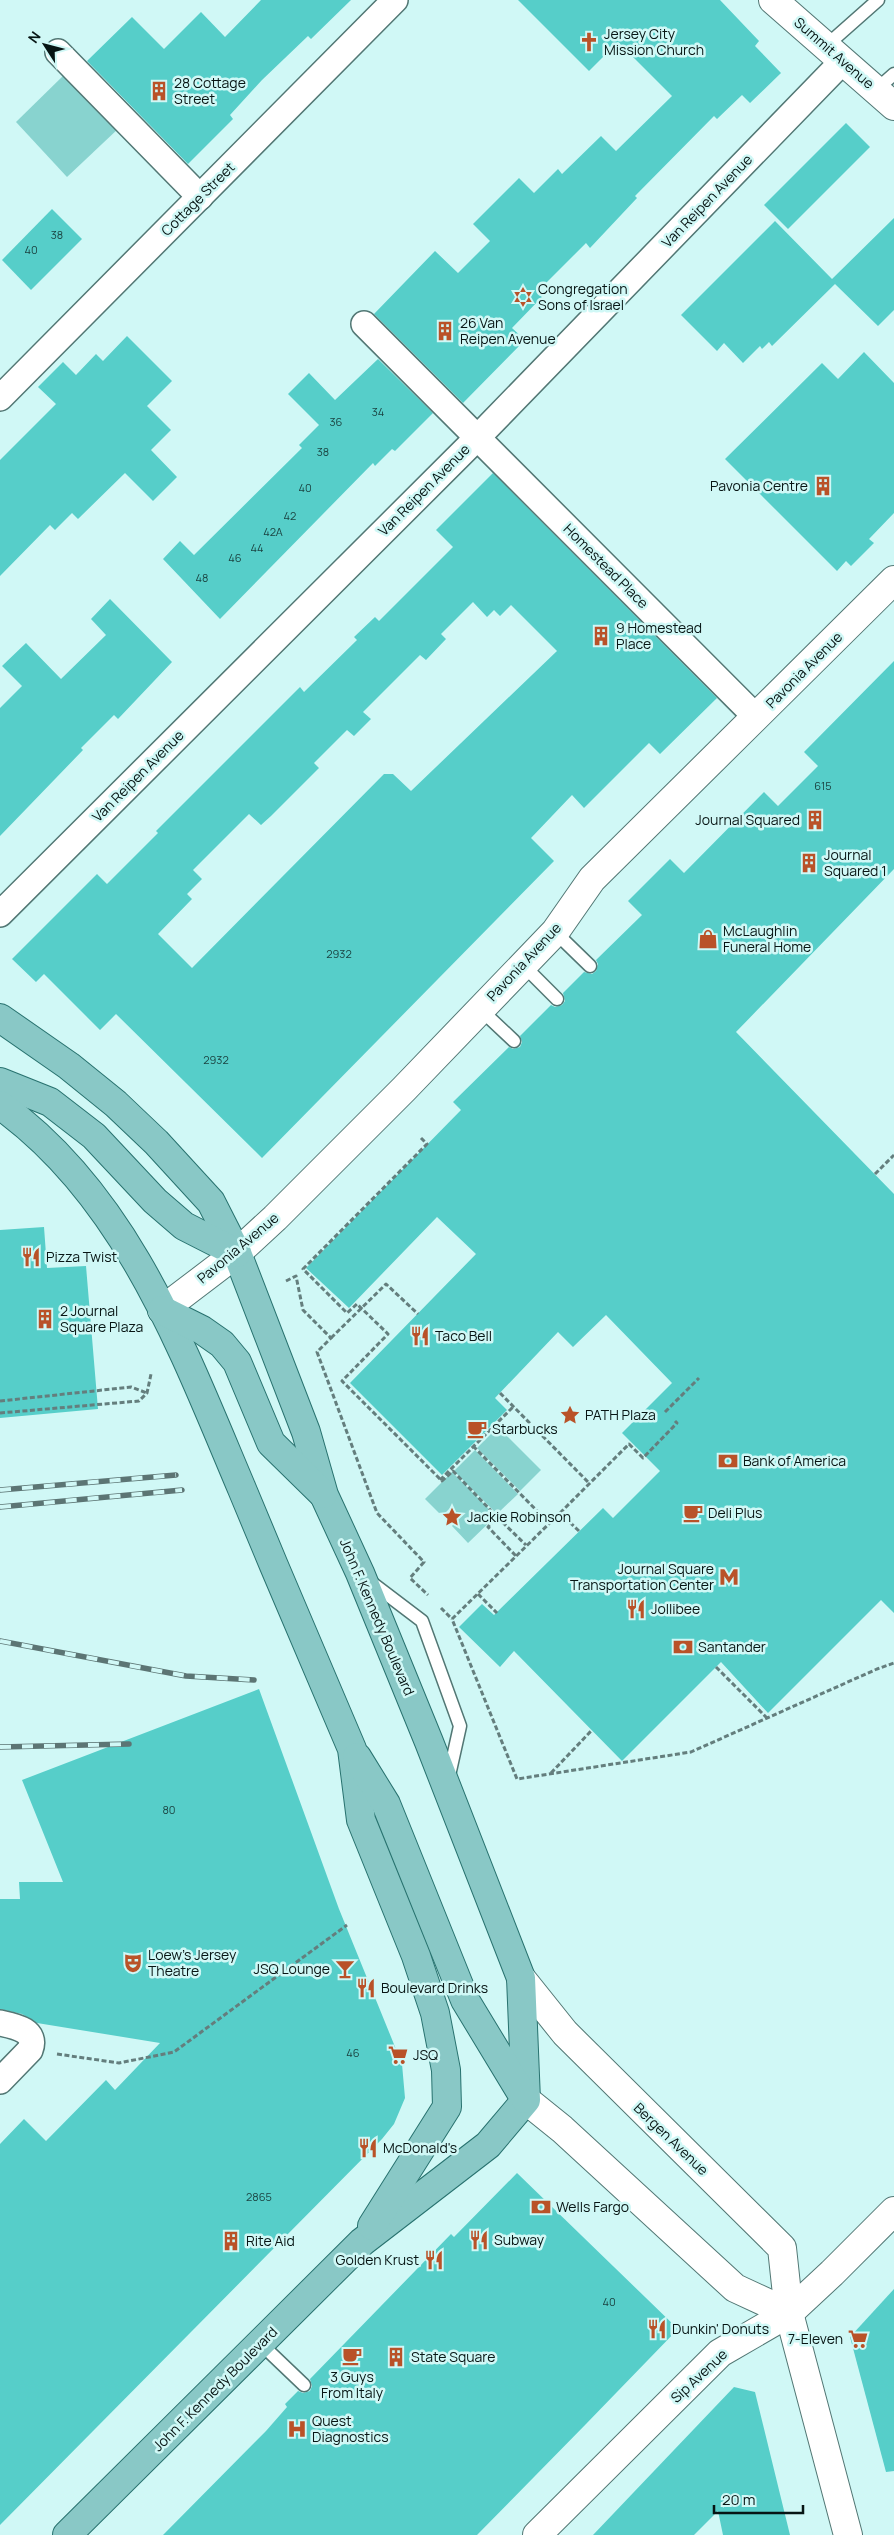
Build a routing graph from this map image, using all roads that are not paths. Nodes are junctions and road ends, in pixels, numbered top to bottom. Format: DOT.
graph roads {
  1 [pos="395,0"];
  2 [pos="773,0"];
  3 [pos="878,0"];
  4 [pos="58,52"];
  5 [pos="835,53"];
  6 [pos="888,90"];
  7 [pos="200,197"];
  8 [pos="364,324"];
  9 [pos="0,398"];
  10 [pos="478,437"];
  11 [pos="894,580"];
  12 [pos="756,717"];
  13 [pos="0,914"];
  14 [pos="555,932"];
  15 [pos="522,964"];
  16 [pos="590,966"];
  17 [pos="557,999"];
  18 [pos="480,1009"];
  19 [pos="0,1018"];
  20 [pos="514,1041"];
  21 [pos="0,1082"];
  22 [pos="0,1105"];
  23 [pos="237,1252"];
  24 [pos="162,1310"];
  25 [pos="324,1495"];
  26 [pos="360,1573"];
  27 [pos="352,1749"];
  28 [pos="446,1790"];
  29 [pos="521,1978"];
  30 [pos="0,2024"];
  31 [pos="0,2081"];
  32 [pos="526,2100"];
  33 [pos="894,2211"];
  34 [pos="362,2242"];
  35 [pos="789,2313"];
  36 [pos="260,2343"];
  37 [pos="304,2385"];
  38 [pos="67,2535"];
  39 [pos="537,2535"];
  40 [pos="848,2535"];
  1 -- 7 [label="street, Cottage Street"];
  2 -- 5 [label="street, Summit Avenue"];
  3 -- 5 [label="lane"];
  4 -- 7 [label="street"];
  5 -- 6 [label="street, Summit Avenue"];
  5 -- 10 [label="street, Van Reipen Avenue"];
  7 -- 9 [label="street, Cottage Street"];
  8 -- 10 [label="street, Homestead Place"];
  10 -- 12 [label="street, Homestead Place"];
  10 -- 13 [label="street, Van Reipen Avenue"];
  11 -- 12 [label="street, Pavonia Avenue"];
  12 -- 14 [label="street, Pavonia Avenue"];
  14 -- 15 [label="street, Pavonia Avenue"];
  14 -- 16 [label="lane"];
  15 -- 17 [label="lane"];
  15 -- 18 [label="street, Pavonia Avenue"];
  18 -- 20 [label="lane"];
  18 -- 23 [label="street, Pavonia Avenue"];
  19 -- 23 [label="main road, John F. Kennedy Boulevard"];
  21 -- 23 [label="main road"];
  22 -- 24 [label="main road, John F. Kennedy Boulevard"];
  23 -- 24 [label="street, Pavonia Avenue"];
  23 -- 25 [label="main road, John F. Kennedy Boulevard"];
  24 -- 25 [label="main road"];
  24 -- 27 [label="main road, John F. Kennedy Boulevard"];
  25 -- 26 [label="main road, John F. Kennedy Boulevard"];
  26 -- 28 [label="main road, John F. Kennedy Boulevard"];
  26 -- 28 [label="lane"];
  27 -- 32 [label="main road"];
  27 -- 34 [label="main road, John F. Kennedy Boulevard"];
  28 -- 29 [label="main road, John F. Kennedy Boulevard"];
  29 -- 32 [label="main road, John F. Kennedy Boulevard"];
  29 -- 35 [label="street, Bergen Avenue"];
  30 -- 31 [label="street"];
  32 -- 34 [label="main road, John F. Kennedy Boulevard"];
  32 -- 35 [label="street"];
  33 -- 35 [label="street, Sip Avenue"];
  34 -- 36 [label="main road, John F. Kennedy Boulevard"];
  35 -- 39 [label="street, Sip Avenue"];
  35 -- 40 [label="street, Bergen Avenue"];
  36 -- 37 [label="lane"];
  36 -- 38 [label="main road, John F. Kennedy Boulevard"];
}
